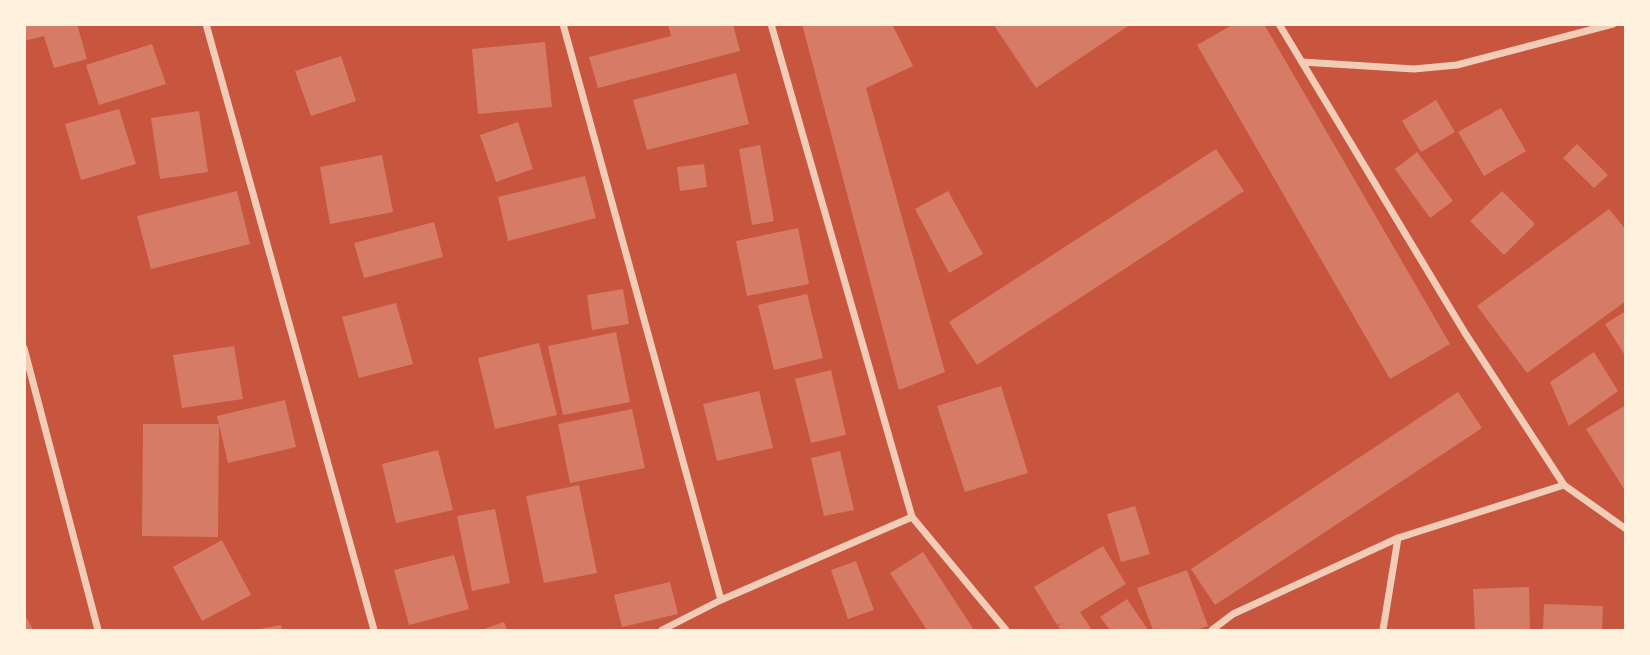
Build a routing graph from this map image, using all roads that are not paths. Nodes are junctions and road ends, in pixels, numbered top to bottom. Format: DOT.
graph roads {
  1 [pos="206,24"];
  2 [pos="563,24"];
  3 [pos="771,24"];
  4 [pos="1279,24"];
  5 [pos="1613,24"];
  6 [pos="1302,62"];
  7 [pos="24,348"];
  8 [pos="26,357"];
  9 [pos="1564,485"];
  10 [pos="912,517"];
  11 [pos="1625,528"];
  12 [pos="1398,538"];
  13 [pos="721,600"];
  14 [pos="98,631"];
  15 [pos="374,631"];
  16 [pos="662,631"];
  17 [pos="1006,631"];
  18 [pos="1212,631"];
  19 [pos="1383,631"];
  1 -- 15 [label="street"];
  2 -- 13 [label="street"];
  3 -- 10 [label="street"];
  4 -- 6 [label="street"];
  5 -- 6 [label="street"];
  6 -- 9 [label="street"];
  7 -- 8 [label="street"];
  8 -- 14 [label="street"];
  9 -- 11 [label="street"];
  9 -- 12 [label="street"];
  10 -- 13 [label="street"];
  10 -- 17 [label="street"];
  12 -- 18 [label="street"];
  12 -- 19 [label="street"];
  13 -- 16 [label="street"];
}
